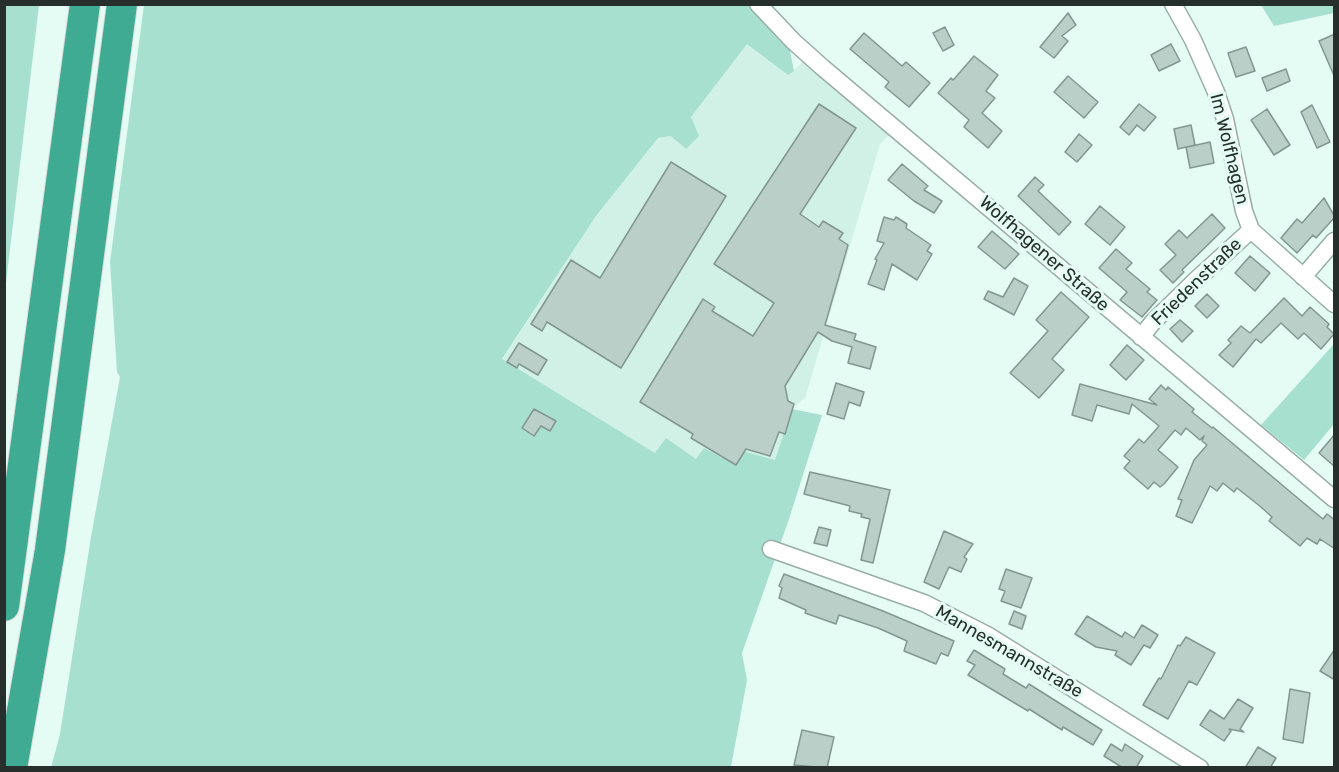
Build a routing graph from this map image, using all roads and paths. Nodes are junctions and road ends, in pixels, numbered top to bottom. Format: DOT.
graph roads {
  1 [pos="85,4"];
  2 [pos="122,4"];
  3 [pos="758,4"];
  4 [pos="1173,4"];
  5 [pos="1251,230"];
  6 [pos="1335,241"];
  7 [pos="1303,277"];
  8 [pos="1335,304"];
  9 [pos="1141,337"];
  10 [pos="1335,499"];
  11 [pos="771,549"];
  12 [pos="4,606"];
  13 [pos="12,768"];
  14 [pos="1200,768"];
  1 -- 12 [label="highway"];
  2 -- 13 [label="highway"];
  3 -- 9 [label="street, Wolfhagener Straße"];
  4 -- 5 [label="street, Im Wolfhagen"];
  5 -- 7 [label="street, Friedenstraße"];
  5 -- 9 [label="street, Friedenstraße"];
  6 -- 7 [label="street"];
  7 -- 8 [label="street, Friedenstraße"];
  9 -- 10 [label="street, Wolfhagener Straße"];
  11 -- 14 [label="street, Mannesmannstraße"];
}
